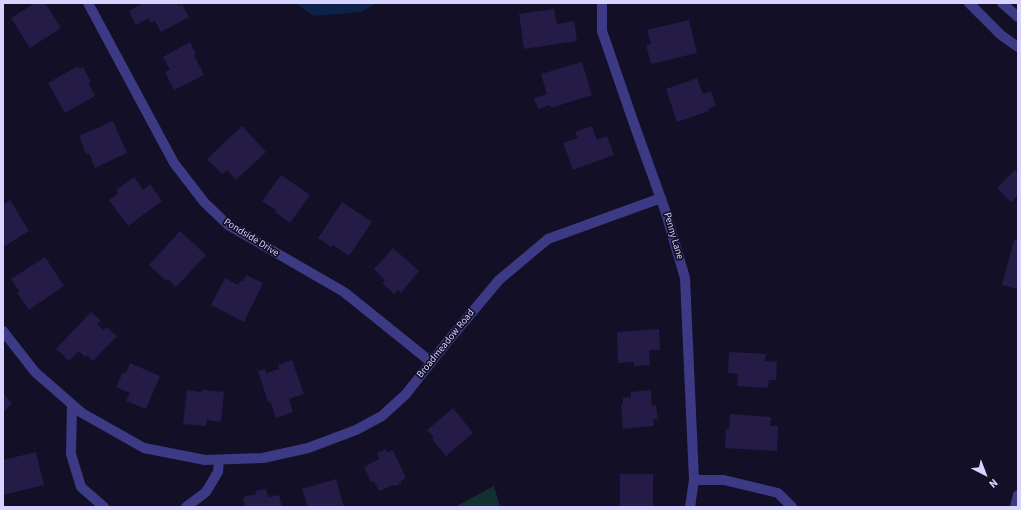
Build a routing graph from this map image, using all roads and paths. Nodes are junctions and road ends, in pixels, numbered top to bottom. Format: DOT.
graph roads {
  1 [pos="88,3"];
  2 [pos="602,3"];
  3 [pos="969,3"];
  4 [pos="1002,3"];
  5 [pos="1018,17"];
  6 [pos="1018,47"];
  7 [pos="661,198"];
  8 [pos="3,331"];
  9 [pos="431,362"];
  10 [pos="72,404"];
  11 [pos="219,460"];
  12 [pos="694,480"];
  13 [pos="1018,495"];
  14 [pos="104,507"];
  15 [pos="186,507"];
  16 [pos="690,507"];
  17 [pos="792,507"];
  18 [pos="1015,507"];
  1 -- 9 [label="street, Pondside Drive"];
  2 -- 7 [label="street, Penny Lane"];
  3 -- 6 [label="street"];
  4 -- 5 [label="street"];
  7 -- 9 [label="street, Broadmeadow Road"];
  7 -- 12 [label="street, Penny Lane"];
  8 -- 10 [label="street, Broadmeadow Road"];
  9 -- 11 [label="street, Broadmeadow Road"];
  10 -- 11 [label="street, Broadmeadow Road"];
  10 -- 14 [label="street"];
  11 -- 15 [label="street"];
  12 -- 16 [label="street, Penny Lane"];
  12 -- 17 [label="street"];
  13 -- 18 [label="street"];
}
